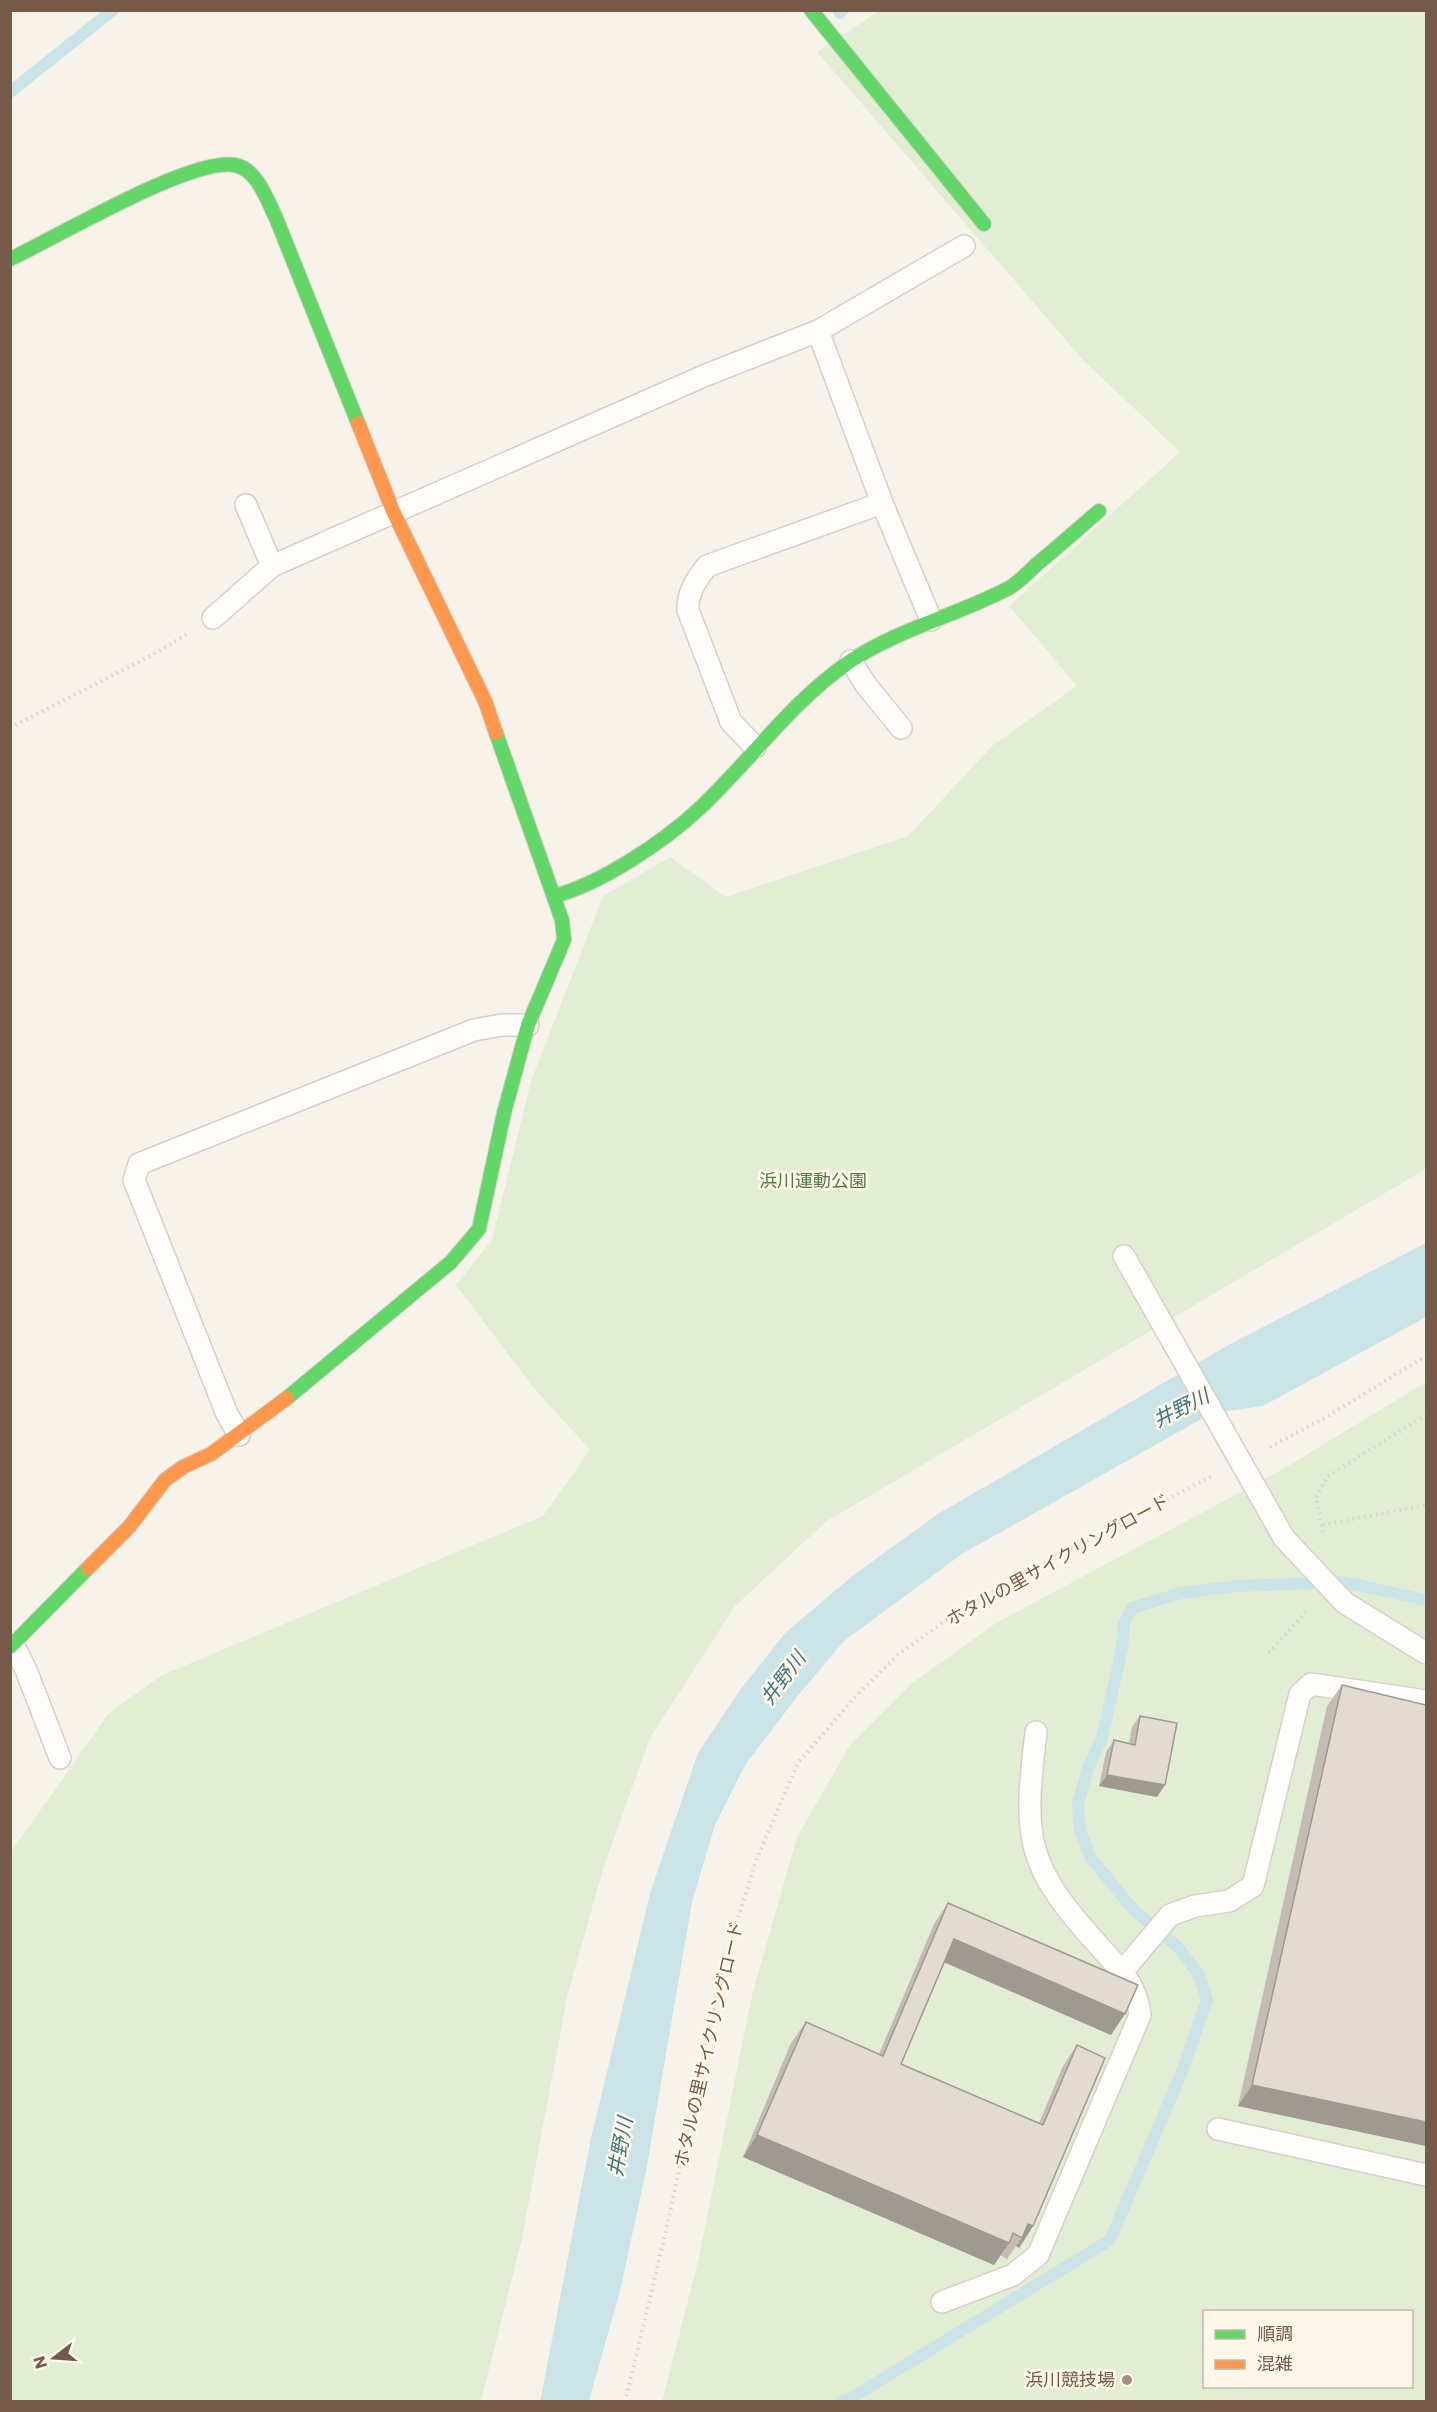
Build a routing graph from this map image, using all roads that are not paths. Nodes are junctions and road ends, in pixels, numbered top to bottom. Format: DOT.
graph roads {
  1 [pos="811,10"];
  2 [pos="984,225"];
  3 [pos="963,246"];
  4 [pos="10,260"];
  5 [pos="818,332"];
  6 [pos="882,503"];
  7 [pos="246,505"];
  8 [pos="393,511"];
  9 [pos="1099,511"];
  10 [pos="272,566"];
  11 [pos="213,618"];
  12 [pos="930,620"];
  13 [pos="851,661"];
  14 [pos="901,728"];
  15 [pos="755,747"];
  16 [pos="554,896"];
  17 [pos="528,1025"];
  18 [pos="1124,1256"];
  19 [pos="239,1435"];
  20 [pos="12,1646"];
  21 [pos="1426,1653"];
  22 [pos="1426,1701"];
  23 [pos="1036,1732"];
  24 [pos="60,1758"];
  25 [pos="1122,1972"];
  26 [pos="1218,2130"];
  27 [pos="1426,2175"];
  28 [pos="942,2302"];
  1 -- 2 [label="street"];
  3 -- 5 [label="lane"];
  4 -- 8 [label="street"];
  5 -- 6 [label="lane"];
  5 -- 8 [label="lane"];
  6 -- 12 [label="lane"];
  6 -- 15 [label="lane"];
  7 -- 10 [label="lane"];
  8 -- 10 [label="lane"];
  8 -- 16 [label="street"];
  9 -- 12 [label="street"];
  10 -- 11 [label="lane"];
  12 -- 13 [label="street"];
  13 -- 14 [label="lane"];
  13 -- 15 [label="street"];
  15 -- 16 [label="street"];
  16 -- 17 [label="street"];
  17 -- 19 [label="street"];
  17 -- 19 [label="lane"];
  18 -- 21 [label="lane"];
  19 -- 20 [label="street"];
  20 -- 24 [label="lane"];
  22 -- 25 [label="lane"];
  23 -- 25 [label="lane"];
  25 -- 28 [label="lane"];
  26 -- 27 [label="lane"];
}
